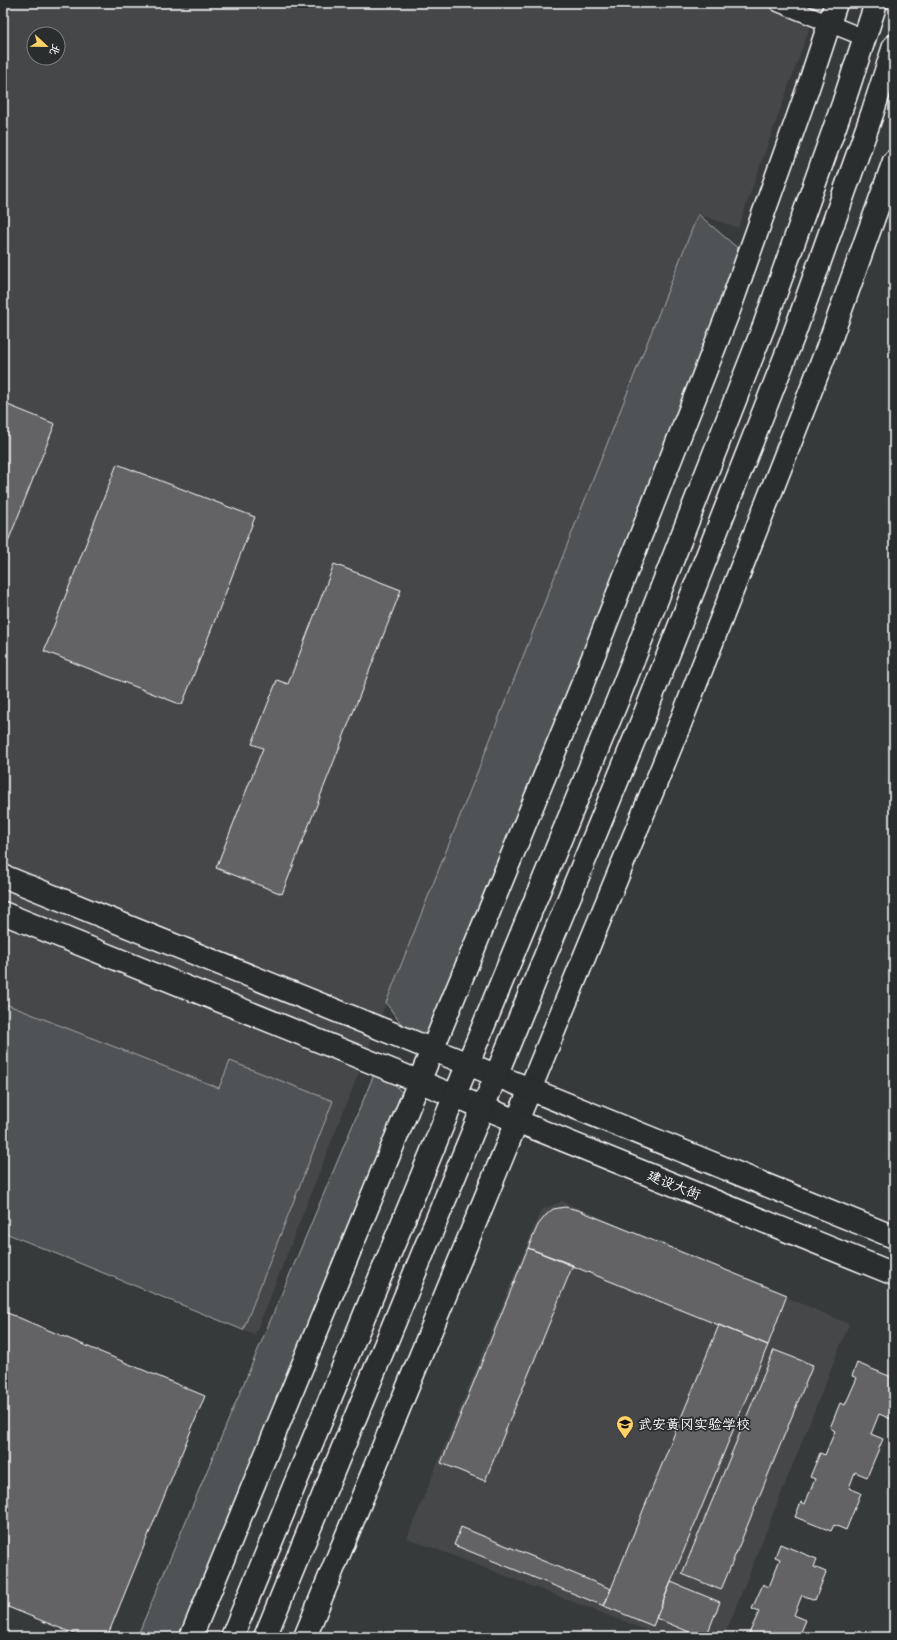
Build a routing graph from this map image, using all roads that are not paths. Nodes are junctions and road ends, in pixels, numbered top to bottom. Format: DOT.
graph roads {
  1 [pos="778,3"];
  2 [pos="836,3"];
  3 [pos="876,3"];
  4 [pos="829,24"];
  5 [pos="865,38"];
  6 [pos="894,46"];
  7 [pos="894,161"];
  8 [pos="3,876"];
  9 [pos="3,913"];
  10 [pos="432,1050"];
  11 [pos="468,1064"];
  12 [pos="496,1076"];
  13 [pos="420,1081"];
  14 [pos="529,1090"];
  15 [pos="455,1096"];
  16 [pos="483,1107"];
  17 [pos="517,1121"];
  18 [pos="894,1237"];
  19 [pos="894,1274"];
  20 [pos="191,1637"];
  21 [pos="232,1637"];
  22 [pos="265,1637"];
  23 [pos="305,1637"];
  1 -- 4 [label="lane"];
  2 -- 4 [label="main road"];
  3 -- 5 [label="main road"];
  4 -- 5 [label="lane"];
  4 -- 10 [label="main road"];
  5 -- 11 [label="main road"];
  6 -- 12 [label="main road"];
  7 -- 14 [label="main road"];
  8 -- 10 [label="main road"];
  9 -- 13 [label="main road, 建设大街"];
  10 -- 11 [label="main road"];
  10 -- 13 [label="main road"];
  11 -- 12 [label="main road"];
  11 -- 15 [label="main road"];
  12 -- 14 [label="main road"];
  12 -- 16 [label="main road"];
  13 -- 15 [label="main road, 建设大街"];
  13 -- 20 [label="main road"];
  14 -- 17 [label="main road"];
  14 -- 18 [label="main road"];
  15 -- 16 [label="main road, 建设大街"];
  15 -- 21 [label="main road"];
  16 -- 17 [label="main road, 建设大街"];
  16 -- 22 [label="main road"];
  17 -- 19 [label="main road, 建设大街"];
  17 -- 23 [label="main road"];
}
